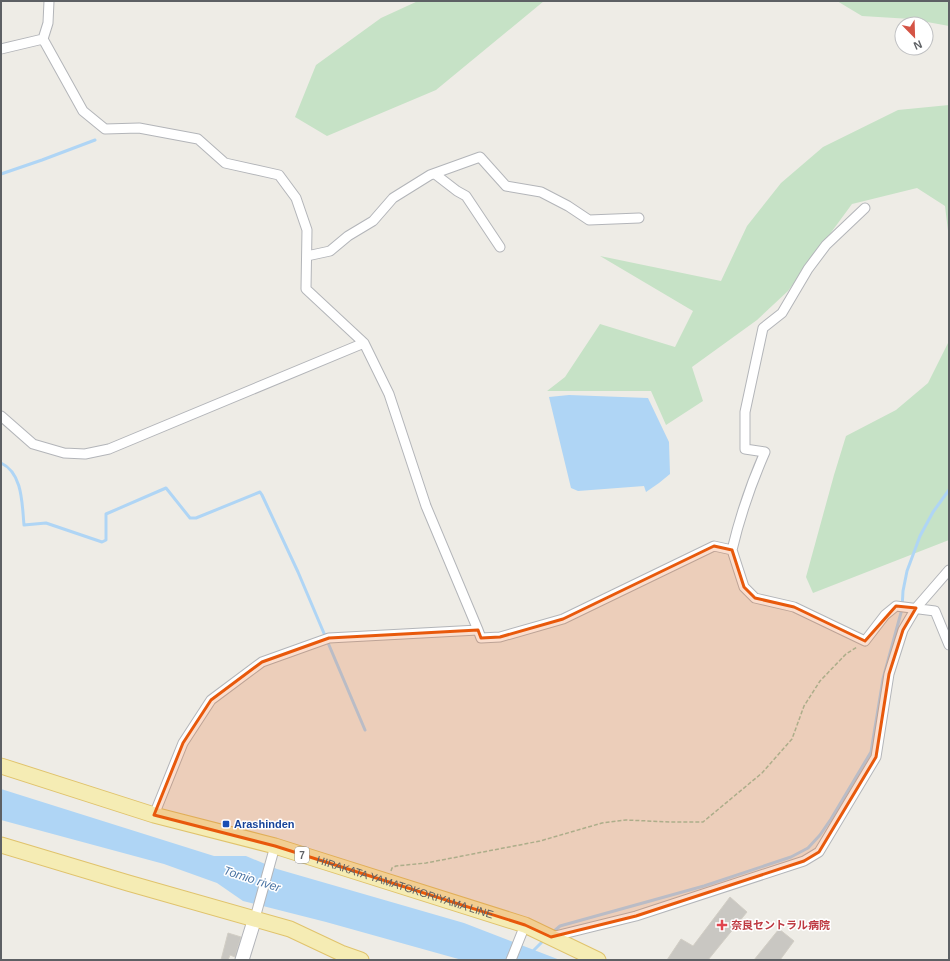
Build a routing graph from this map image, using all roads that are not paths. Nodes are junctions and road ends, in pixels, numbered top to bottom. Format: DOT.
graph roads {
  1 [pos="49,1"];
  2 [pos="43,39"];
  3 [pos="1,50"];
  4 [pos="435,174"];
  5 [pos="865,208"];
  6 [pos="639,218"];
  7 [pos="500,247"];
  8 [pos="307,256"];
  9 [pos="364,343"];
  10 [pos="1,416"];
  11 [pos="732,550"];
  12 [pos="949,570"];
  13 [pos="949,581"];
  14 [pos="937,584"];
  15 [pos="916,608"];
  16 [pos="478,630"];
  17 [pos="949,645"];
  18 [pos="1,766"];
  19 [pos="154,815"];
  20 [pos="1,845"];
  21 [pos="273,852"];
  22 [pos="256,914"];
  23 [pos="523,929"];
  24 [pos="551,937"];
  25 [pos="242,960"];
  26 [pos="361,960"];
  27 [pos="511,960"];
  28 [pos="598,960"];
  1 -- 2 [label="street"];
  2 -- 3 [label="street"];
  2 -- 8 [label="street"];
  4 -- 6 [label="street"];
  4 -- 7 [label="street"];
  4 -- 8 [label="street"];
  5 -- 11 [label="street"];
  8 -- 9 [label="street"];
  9 -- 10 [label="street"];
  9 -- 16 [label="street"];
  11 -- 15 [label="street"];
  11 -- 16 [label="street"];
  12 -- 14 [label="street"];
  13 -- 14 [label="street"];
  14 -- 15 [label="street"];
  15 -- 17 [label="street"];
  15 -- 24 [label="street"];
  16 -- 19 [label="street"];
  18 -- 19 [label="main road, HIRAKATA YAMATOKORIYAMA LINE / 7"];
  19 -- 21 [label="main road, HIRAKATA YAMATOKORIYAMA LINE / 7"];
  20 -- 22 [label="main road"];
  21 -- 22 [label="street"];
  21 -- 23 [label="main road, HIRAKATA YAMATOKORIYAMA LINE / 7"];
  22 -- 25 [label="street"];
  22 -- 26 [label="main road"];
  23 -- 24 [label="main road, HIRAKATA YAMATOKORIYAMA LINE / 7"];
  23 -- 27 [label="street"];
  24 -- 28 [label="main road, HIRAKATA YAMATOKORIYAMA LINE / 7"];
}
